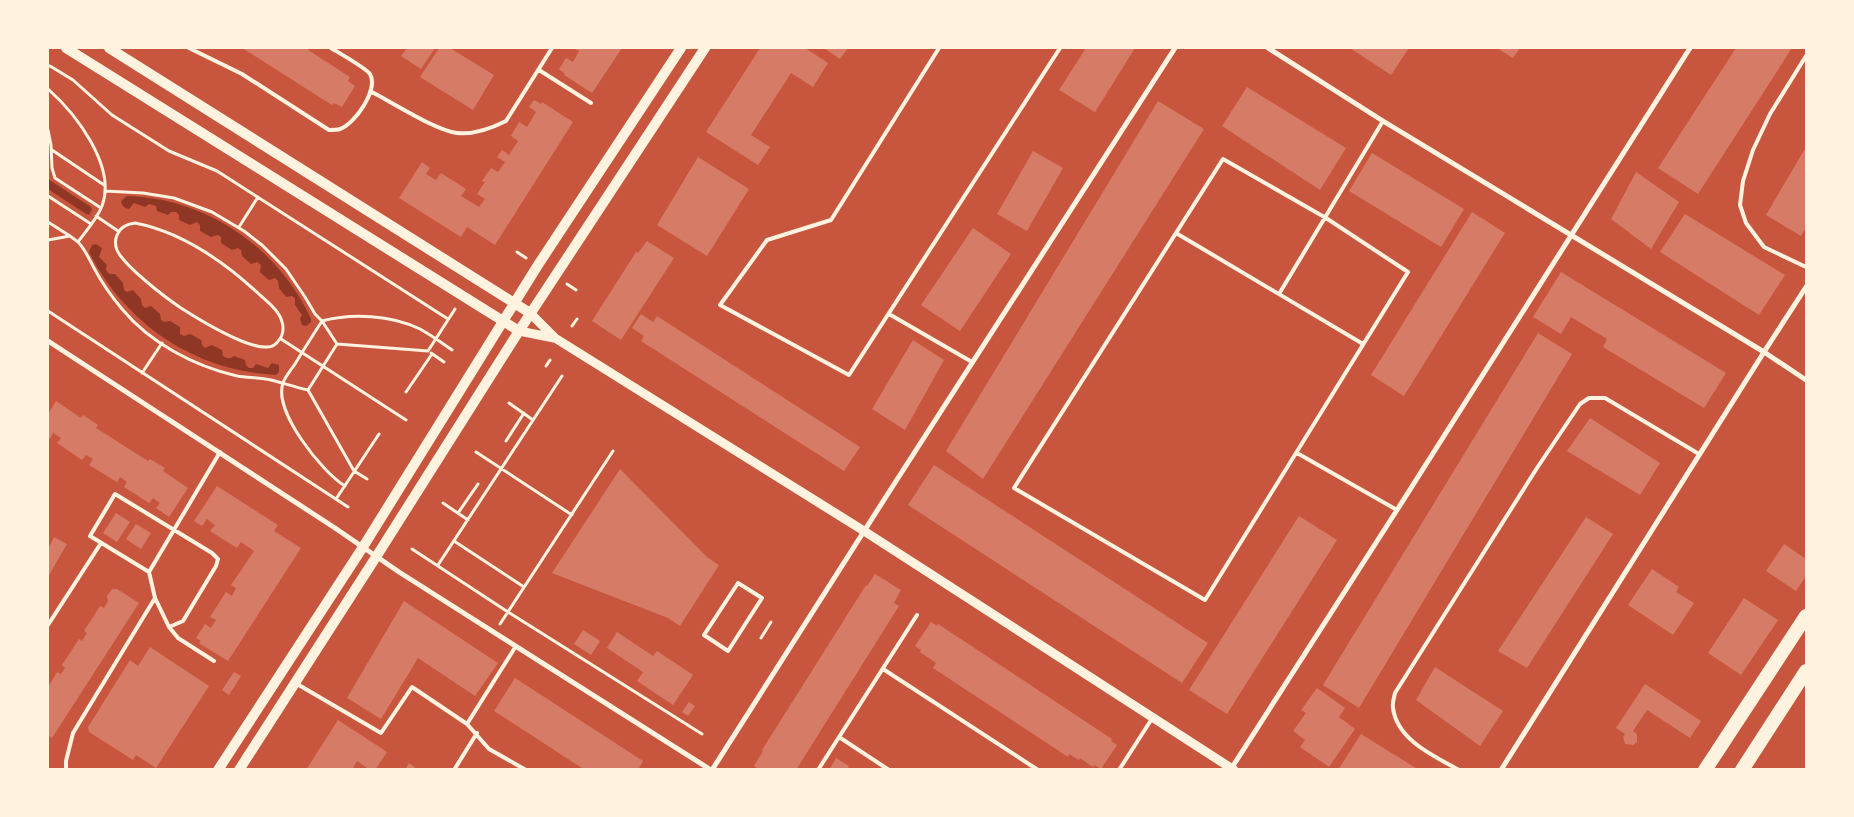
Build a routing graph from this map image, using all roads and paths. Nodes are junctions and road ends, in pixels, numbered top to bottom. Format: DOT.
graph roads {
  1 [pos="66,48"];
  2 [pos="109,48"];
  3 [pos="189,48"];
  4 [pos="331,48"];
  5 [pos="552,48"];
  6 [pos="681,48"];
  7 [pos="705,48"];
  8 [pos="938,48"];
  9 [pos="1060,48"];
  10 [pos="1175,48"];
  11 [pos="1268,48"];
  12 [pos="1690,48"];
  13 [pos="1806,56"];
  14 [pos="1801,65"];
  15 [pos="48,66"];
  16 [pos="1806,69"];
  17 [pos="539,70"];
  18 [pos="48,89"];
  19 [pos="372,92"];
  20 [pos="591,103"];
  21 [pos="1383,121"];
  22 [pos="48,130"];
  23 [pos="51,150"];
  24 [pos="104,185"];
  25 [pos="105,191"];
  26 [pos="48,196"];
  27 [pos="258,197"];
  28 [pos="101,208"];
  29 [pos="96,216"];
  30 [pos="1326,218"];
  31 [pos="48,222"];
  32 [pos="91,224"];
  33 [pos="239,227"];
  34 [pos="118,231"];
  35 [pos="1176,233"];
  36 [pos="1571,235"];
  37 [pos="70,236"];
  38 [pos="48,240"];
  39 [pos="78,242"];
  40 [pos="517,252"];
  41 [pos="526,258"];
  42 [pos="1806,267"];
  43 [pos="567,284"];
  44 [pos="1806,287"];
  45 [pos="576,290"];
  46 [pos="1279,294"];
  47 [pos="515,303"];
  48 [pos="455,309"];
  49 [pos="48,311"];
  50 [pos="530,313"];
  51 [pos="889,314"];
  52 [pos="448,319"];
  53 [pos="577,319"];
  54 [pos="322,320"];
  55 [pos="504,321"];
  56 [pos="572,326"];
  57 [pos="518,331"];
  58 [pos="554,338"];
  59 [pos="281,339"];
  60 [pos="436,339"];
  61 [pos="48,341"];
  62 [pos="162,343"];
  63 [pos="337,344"];
  64 [pos="1362,344"];
  65 [pos="452,350"];
  66 [pos="302,352"];
  67 [pos="430,352"];
  68 [pos="1764,352"];
  69 [pos="550,360"];
  70 [pos="444,362"];
  71 [pos="972,362"];
  72 [pos="323,366"];
  73 [pos="546,366"];
  74 [pos="142,373"];
  75 [pos="562,376"];
  76 [pos="1806,380"];
  77 [pos="282,384"];
  78 [pos="308,390"];
  79 [pos="406,392"];
  80 [pos="508,403"];
  81 [pos="524,414"];
  82 [pos="406,420"];
  83 [pos="534,420"];
  84 [pos="379,434"];
  85 [pos="506,441"];
  86 [pos="614,451"];
  87 [pos="220,452"];
  88 [pos="476,452"];
  89 [pos="1297,453"];
  90 [pos="1699,454"];
  91 [pos="501,469"];
  92 [pos="354,471"];
  93 [pos="367,479"];
  94 [pos="478,484"];
  95 [pos="344,486"];
  96 [pos="336,499"];
  97 [pos="443,503"];
  98 [pos="348,507"];
  99 [pos="1397,510"];
  100 [pos="458,513"];
  101 [pos="572,515"];
  102 [pos="468,520"];
  103 [pos="174,530"];
  104 [pos="864,531"];
  105 [pos="454,540"];
  106 [pos="101,543"];
  107 [pos="363,547"];
  108 [pos="412,548"];
  109 [pos="376,557"];
  110 [pos="438,565"];
  111 [pos="149,572"];
  112 [pos="524,588"];
  113 [pos="155,598"];
  114 [pos="508,612"];
  115 [pos="917,615"];
  116 [pos="1806,616"];
  117 [pos="502,621"];
  118 [pos="772,622"];
  119 [pos="48,625"];
  120 [pos="169,627"];
  121 [pos="761,638"];
  122 [pos="516,646"];
  123 [pos="728,651"];
  124 [pos="214,661"];
  125 [pos="883,669"];
  126 [pos="1806,671"];
  127 [pos="295,683"];
  128 [pos="1153,717"];
  129 [pos="467,724"];
  130 [pos="477,733"];
  131 [pos="702,734"];
  132 [pos="839,737"];
  133 [pos="1232,769"];
  134 [pos="66,770"];
  135 [pos="218,770"];
  136 [pos="239,770"];
  137 [pos="454,770"];
  138 [pos="526,770"];
  139 [pos="712,770"];
  140 [pos="818,770"];
  141 [pos="889,770"];
  142 [pos="1038,770"];
  143 [pos="1119,770"];
  144 [pos="1459,770"];
  145 [pos="1501,770"];
  146 [pos="1705,770"];
  147 [pos="1742,770"];
  1 -- 55 [label="main road"];
  2 -- 47 [label="main road"];
  3 -- 19 [label="lane"];
  4 -- 19 [label="lane"];
  5 -- 17 [label="lane"];
  6 -- 47 [label="main road"];
  7 -- 50 [label="main road"];
  8 -- 51 [label="lane"];
  9 -- 51 [label="lane"];
  10 -- 71 [label="street"];
  11 -- 21 [label="street"];
  12 -- 36 [label="street"];
  13 -- 14 [label="lane"];
  14 -- 16 [label="lane"];
  14 -- 42 [label="lane"];
  15 -- 27 [label="path"];
  17 -- 19 [label="lane"];
  17 -- 20 [label="lane"];
  18 -- 24 [label="path"];
  21 -- 30 [label="lane"];
  21 -- 36 [label="street"];
  22 -- 23 [label="path"];
  23 -- 24 [label="path"];
  23 -- 28 [label="path"];
  24 -- 25 [label="path"];
  25 -- 28 [label="path"];
  25 -- 33 [label="path"];
  26 -- 32 [label="path"];
  27 -- 33 [label="path"];
  27 -- 52 [label="path"];
  28 -- 29 [label="path"];
  29 -- 32 [label="path"];
  29 -- 34 [label="path"];
  30 -- 35 [label="lane"];
  30 -- 46 [label="lane"];
  30 -- 64 [label="lane"];
  31 -- 37 [label="path"];
  32 -- 39 [label="path"];
  33 -- 54 [label="path"];
  34 -- 59 [label="path"];
  34 -- 59 [label="path"];
  35 -- 46 [label="lane"];
  35 -- 89 [label="lane"];
  36 -- 68 [label="street"];
  36 -- 99 [label="street"];
  37 -- 38 [label="path"];
  37 -- 39 [label="path"];
  39 -- 62 [label="path"];
  40 -- 41 [label="path"];
  43 -- 45 [label="path"];
  44 -- 68 [label="street"];
  46 -- 64 [label="lane"];
  47 -- 50 [label="main road"];
  47 -- 55 [label="main road"];
  48 -- 52 [label="path"];
  49 -- 74 [label="path"];
  50 -- 57 [label="main road"];
  50 -- 58 [label="street"];
  51 -- 71 [label="lane"];
  52 -- 60 [label="path"];
  53 -- 56 [label="path"];
  54 -- 60 [label="path"];
  54 -- 63 [label="path"];
  54 -- 66 [label="path"];
  55 -- 57 [label="main road"];
  55 -- 107 [label="main road"];
  57 -- 58 [label="street"];
  57 -- 109 [label="main road"];
  58 -- 104 [label="street"];
  59 -- 66 [label="path"];
  60 -- 65 [label="path"];
  60 -- 67 [label="path"];
  61 -- 87 [label="street"];
  62 -- 74 [label="path"];
  62 -- 77 [label="path"];
  63 -- 67 [label="path"];
  63 -- 72 [label="path"];
  64 -- 89 [label="lane"];
  66 -- 72 [label="path"];
  66 -- 77 [label="path"];
  67 -- 70 [label="path"];
  67 -- 79 [label="path"];
  68 -- 76 [label="street"];
  68 -- 90 [label="street"];
  69 -- 73 [label="path"];
  71 -- 104 [label="street"];
  72 -- 78 [label="path"];
  72 -- 82 [label="path"];
  74 -- 96 [label="path"];
  75 -- 83 [label="path"];
  77 -- 78 [label="path"];
  77 -- 95 [label="path"];
  78 -- 92 [label="path"];
  80 -- 81 [label="path"];
  81 -- 83 [label="path"];
  81 -- 85 [label="path"];
  83 -- 91 [label="path"];
  84 -- 92 [label="path"];
  86 -- 101 [label="path"];
  87 -- 103 [label="lane"];
  87 -- 107 [label="street"];
  88 -- 91 [label="path"];
  89 -- 99 [label="lane"];
  90 -- 144 [label="lane"];
  90 -- 145 [label="street"];
  91 -- 101 [label="path"];
  91 -- 102 [label="path"];
  92 -- 93 [label="path"];
  92 -- 95 [label="path"];
  94 -- 100 [label="path"];
  95 -- 96 [label="path"];
  96 -- 98 [label="path"];
  97 -- 100 [label="path"];
  99 -- 133 [label="street"];
  100 -- 102 [label="path"];
  101 -- 112 [label="path"];
  102 -- 105 [label="path"];
  103 -- 106 [label="lane"];
  103 -- 111 [label="lane"];
  103 -- 120 [label="lane"];
  104 -- 128 [label="street"];
  104 -- 139 [label="street"];
  105 -- 110 [label="path"];
  105 -- 112 [label="path"];
  106 -- 111 [label="lane"];
  106 -- 119 [label="lane"];
  107 -- 109 [label="street"];
  107 -- 135 [label="main road"];
  108 -- 110 [label="path"];
  109 -- 122 [label="street"];
  109 -- 127 [label="main road"];
  110 -- 114 [label="path"];
  111 -- 113 [label="lane"];
  112 -- 114 [label="path"];
  113 -- 120 [label="lane"];
  113 -- 134 [label="lane"];
  114 -- 117 [label="path"];
  114 -- 131 [label="path"];
  115 -- 125 [label="lane"];
  116 -- 146 [label="highway"];
  118 -- 121 [label="path"];
  120 -- 124 [label="lane"];
  122 -- 129 [label="lane"];
  122 -- 139 [label="street"];
  123 -- 123 [label="lane"];
  125 -- 132 [label="lane"];
  125 -- 142 [label="lane"];
  126 -- 147 [label="highway"];
  127 -- 129 [label="lane"];
  127 -- 136 [label="main road"];
  128 -- 133 [label="street"];
  128 -- 143 [label="lane"];
  129 -- 130 [label="lane"];
  130 -- 137 [label="lane"];
  130 -- 138 [label="lane"];
  132 -- 140 [label="lane"];
  132 -- 141 [label="lane"];
}
